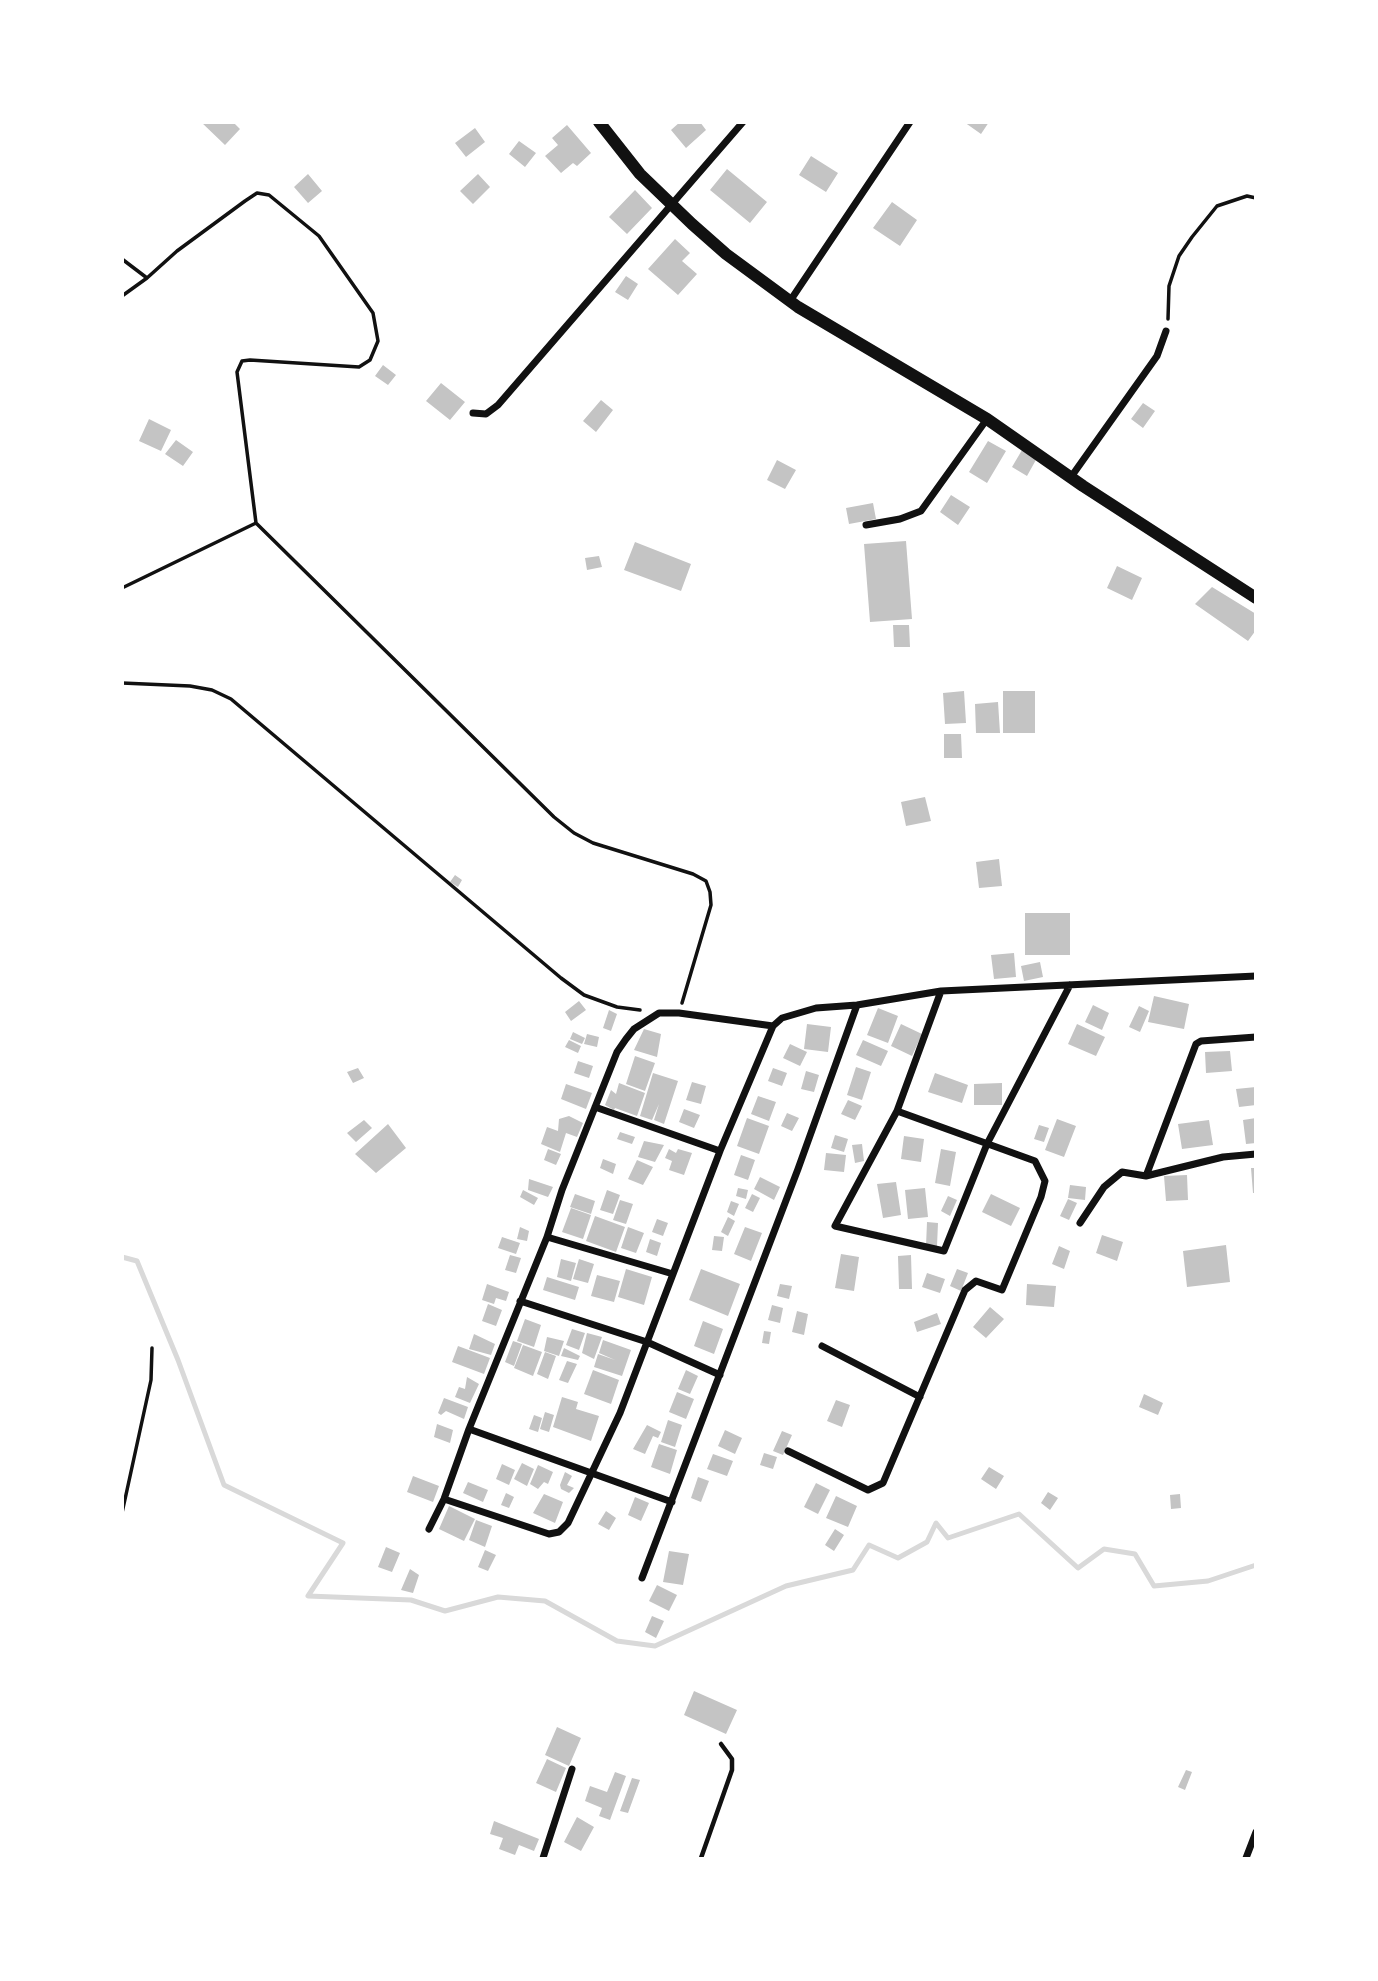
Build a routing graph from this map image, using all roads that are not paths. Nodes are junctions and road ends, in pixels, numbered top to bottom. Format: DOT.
graph roads {
  1 [pos="599,122"];
  2 [pos="743,122"];
  3 [pos="911,122"];
  4 [pos="674,205"];
  5 [pos="790,301"];
  6 [pos="1166,331"];
  7 [pos="473,413"];
  8 [pos="987,419"];
  9 [pos="1071,477"];
  10 [pos="866,525"];
  11 [pos="1255,598"];
  12 [pos="1255,976"];
  13 [pos="1070,985"];
  14 [pos="942,991"];
  15 [pos="857,1005"];
  16 [pos="773,1026"];
  17 [pos="1255,1037"];
  18 [pos="595,1107"];
  19 [pos="897,1111"];
  20 [pos="986,1144"];
  21 [pos="720,1152"];
  22 [pos="1255,1154"];
  23 [pos="1146,1176"];
  24 [pos="1080,1223"];
  25 [pos="547,1237"];
  26 [pos="673,1274"];
  27 [pos="520,1301"];
  28 [pos="647,1342"];
  29 [pos="822,1346"];
  30 [pos="720,1375"];
  31 [pos="920,1397"];
  32 [pos="470,1429"];
  33 [pos="788,1451"];
  34 [pos="592,1472"];
  35 [pos="444,1499"];
  36 [pos="672,1502"];
  37 [pos="429,1529"];
  38 [pos="642,1578"];
  39 [pos="722,1744"];
  40 [pos="572,1769"];
  41 [pos="1255,1832"];
  42 [pos="543,1858"];
  43 [pos="701,1858"];
  44 [pos="1246,1858"];
  1 -- 4 [label="street"];
  2 -- 4 [label="street"];
  3 -- 5 [label="street"];
  4 -- 5 [label="street"];
  4 -- 7 [label="street"];
  5 -- 8 [label="street"];
  6 -- 9 [label="street"];
  8 -- 9 [label="street"];
  8 -- 10 [label="street"];
  9 -- 11 [label="street"];
  12 -- 13 [label="street"];
  13 -- 14 [label="street"];
  13 -- 20 [label="street"];
  14 -- 15 [label="street"];
  14 -- 19 [label="street"];
  15 -- 16 [label="street"];
  15 -- 30 [label="street"];
  16 -- 18 [label="street"];
  16 -- 21 [label="street"];
  17 -- 23 [label="street"];
  18 -- 21 [label="street"];
  18 -- 25 [label="street"];
  19 -- 20 [label="street"];
  19 -- 20 [label="street"];
  20 -- 31 [label="street"];
  21 -- 26 [label="street"];
  22 -- 23 [label="street"];
  23 -- 24 [label="street"];
  25 -- 26 [label="street"];
  25 -- 27 [label="street"];
  26 -- 28 [label="street"];
  27 -- 28 [label="street"];
  27 -- 32 [label="street"];
  28 -- 30 [label="street"];
  28 -- 34 [label="street"];
  29 -- 31 [label="street"];
  30 -- 36 [label="street"];
  31 -- 33 [label="street"];
  32 -- 34 [label="street"];
  32 -- 35 [label="street"];
  34 -- 35 [label="street"];
  34 -- 36 [label="street"];
  35 -- 37 [label="street"];
  36 -- 38 [label="street"];
  39 -- 43 [label="lane"];
  40 -- 42 [label="street"];
  41 -- 44 [label="street"];
}
